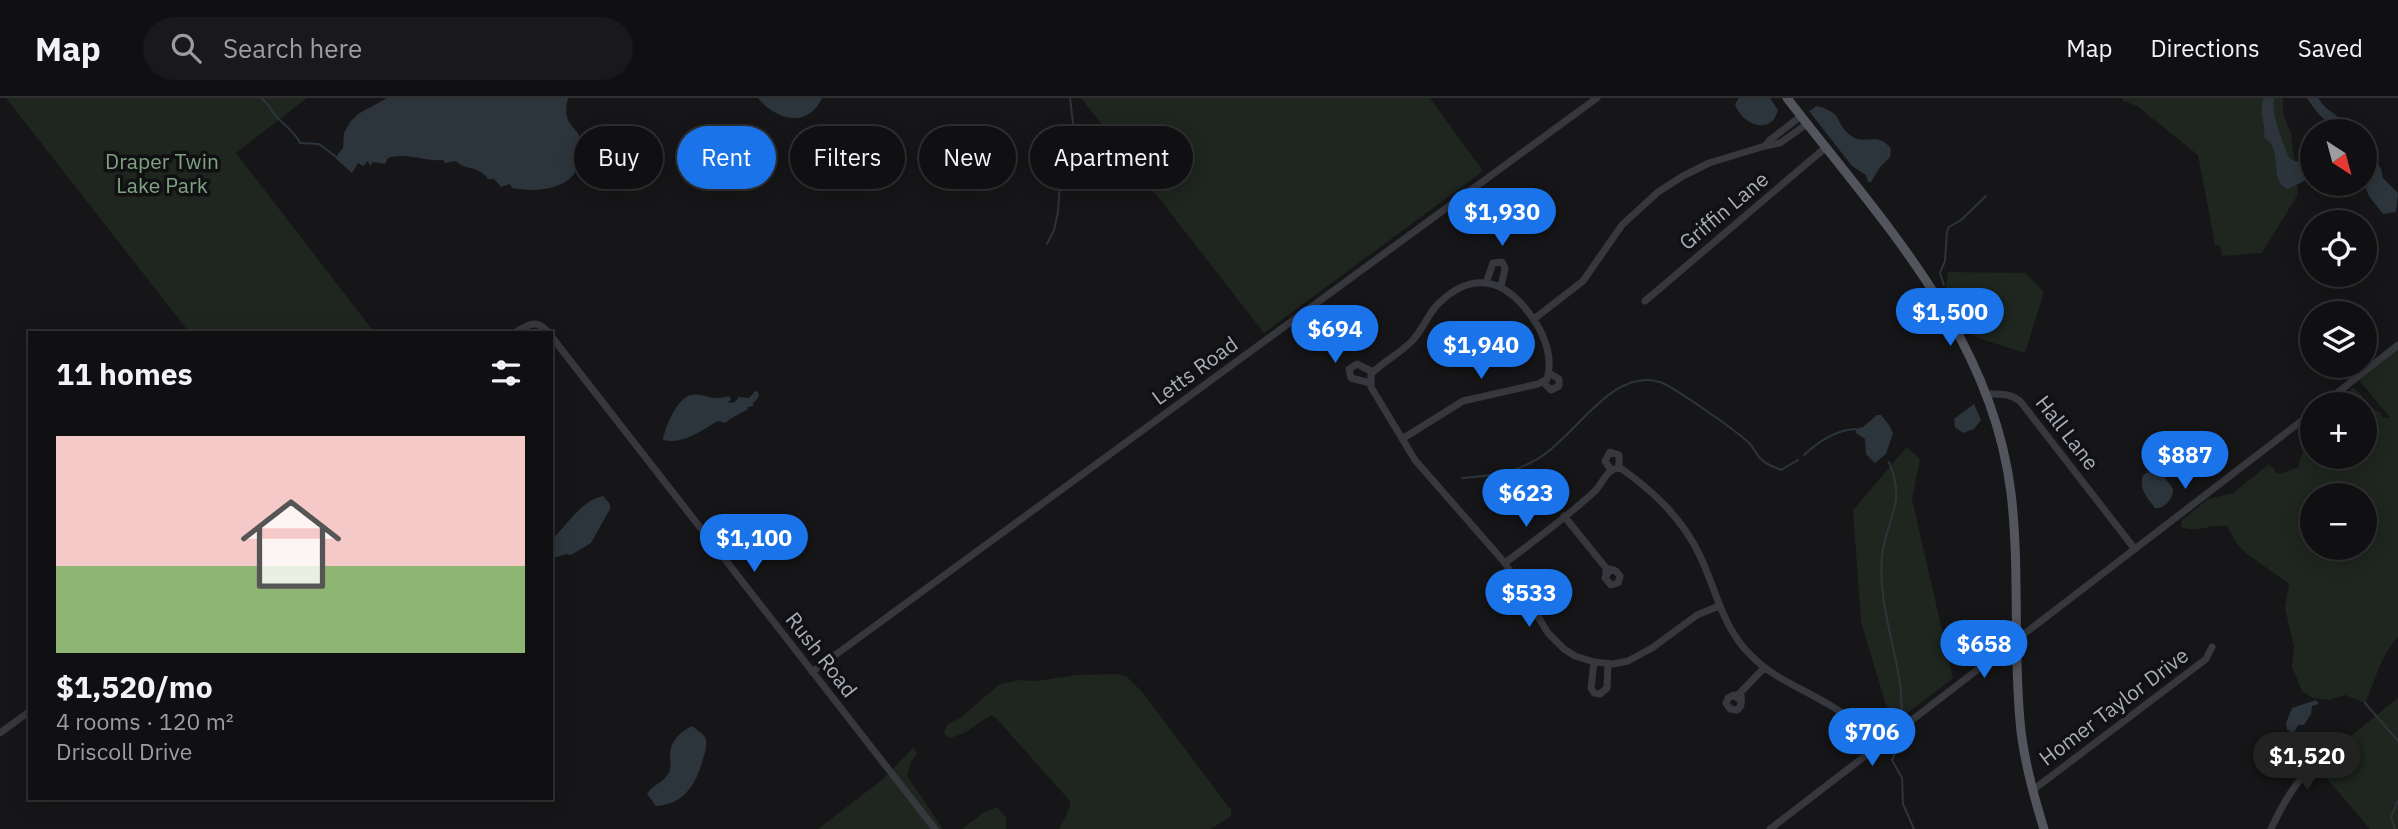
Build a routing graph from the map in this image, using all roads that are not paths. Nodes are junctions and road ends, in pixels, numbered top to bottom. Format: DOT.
graph roads {
  1 [pos="1597,98"];
  2 [pos="1787,98"];
  3 [pos="1804,120"];
  4 [pos="1825,148"];
  5 [pos="1486,283"];
  6 [pos="1502,286"];
  7 [pos="1645,301"];
  8 [pos="1534,319"];
  9 [pos="518,331"];
  10 [pos="547,331"];
  11 [pos="553,338"];
  12 [pos="2398,345"];
  13 [pos="1373,372"];
  14 [pos="1549,373"];
  15 [pos="1542,382"];
  16 [pos="1370,383"];
  17 [pos="2338,392"];
  18 [pos="1987,394"];
  19 [pos="2300,422"];
  20 [pos="1402,439"];
  21 [pos="1564,516"];
  22 [pos="2134,548"];
  23 [pos="1505,564"];
  24 [pos="1608,571"];
  25 [pos="1719,606"];
  26 [pos="2017,638"];
  27 [pos="2212,648"];
  28 [pos="1594,662"];
  29 [pos="1608,664"];
  30 [pos="1764,668"];
  31 [pos="812,672"];
  32 [pos="1739,697"];
  33 [pos="28,712"];
  34 [pos="0,733"];
  35 [pos="2332,746"];
  36 [pos="1877,747"];
  37 [pos="2033,790"];
  38 [pos="935,829"];
  39 [pos="1770,829"];
  40 [pos="2044,829"];
  41 [pos="2271,829"];
  1 -- 31 [label="street, Letts Road"];
  2 -- 3 [label="main road"];
  3 -- 4 [label="main road"];
  3 -- 8 [label="street"];
  4 -- 7 [label="street, Griffin Lane"];
  4 -- 18 [label="main road"];
  5 -- 6 [label="street"];
  5 -- 6 [label="street"];
  5 -- 13 [label="street"];
  6 -- 8 [label="street"];
  8 -- 14 [label="street"];
  9 -- 10 [label="street, Rush Road"];
  11 -- 31 [label="street, Rush Road"];
  12 -- 17 [label="street"];
  13 -- 16 [label="street"];
  13 -- 16 [label="street"];
  14 -- 15 [label="street"];
  14 -- 15 [label="street"];
  15 -- 20 [label="street"];
  16 -- 20 [label="street"];
  18 -- 22 [label="street, Hall Lane"];
  18 -- 26 [label="main road"];
  19 -- 22 [label="street"];
  20 -- 23 [label="street"];
  21 -- 23 [label="street"];
  21 -- 24 [label="street"];
  21 -- 25 [label="street"];
  22 -- 26 [label="street"];
  23 -- 28 [label="street"];
  25 -- 29 [label="street"];
  25 -- 30 [label="street"];
  26 -- 36 [label="street"];
  26 -- 37 [label="main road"];
  27 -- 37 [label="street, Homer Taylor Drive"];
  28 -- 29 [label="street"];
  28 -- 29 [label="street"];
  30 -- 32 [label="street"];
  30 -- 36 [label="street"];
  31 -- 38 [label="street, Rush Road"];
  33 -- 34 [label="street"];
  35 -- 41 [label="street"];
  36 -- 39 [label="street"];
  37 -- 40 [label="main road"];
}
